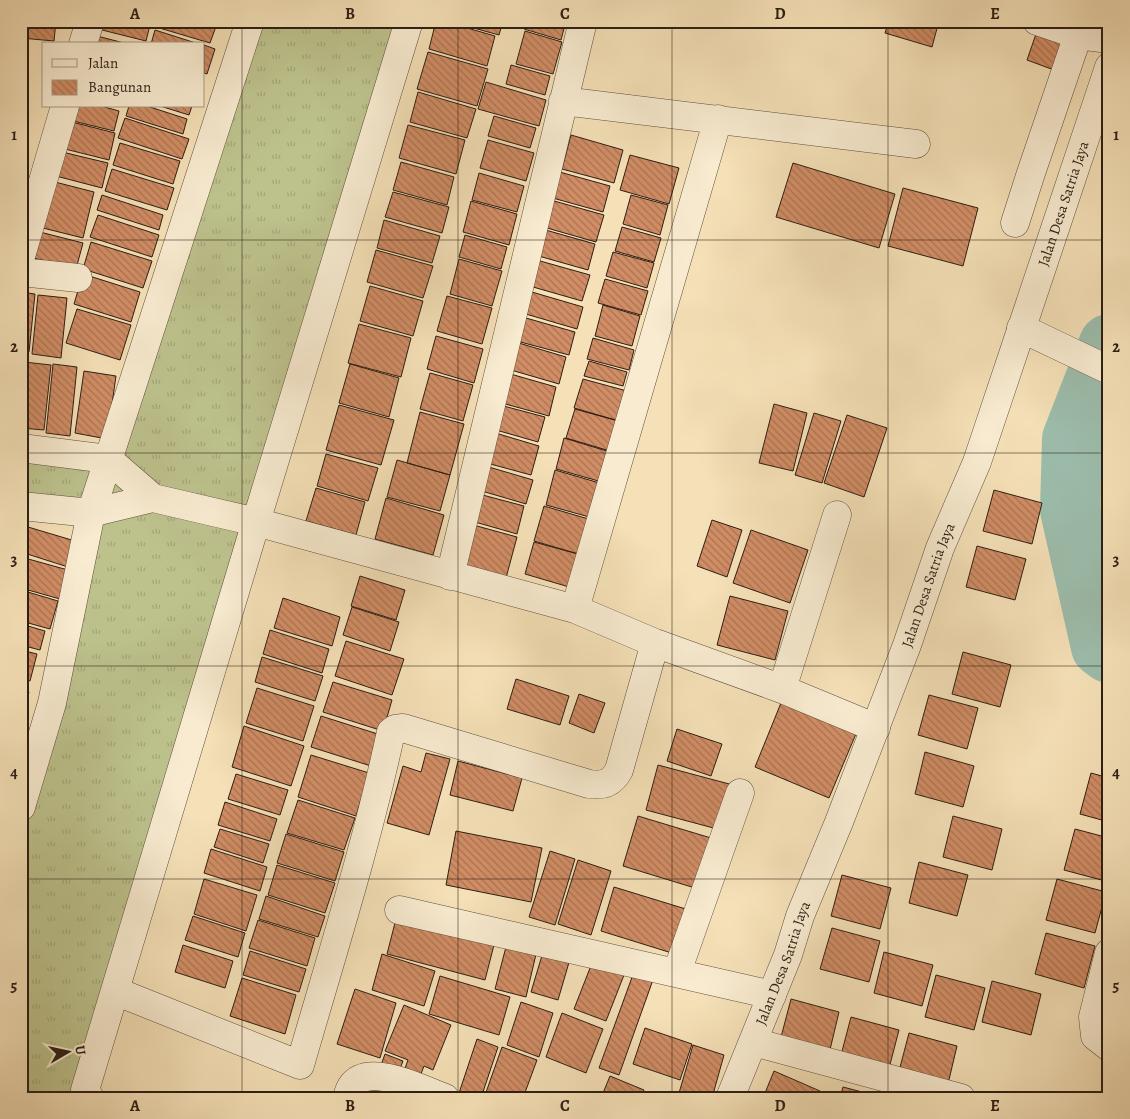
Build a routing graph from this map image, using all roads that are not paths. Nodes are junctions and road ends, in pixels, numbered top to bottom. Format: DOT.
graph roads {
  1 [pos="90,21"];
  2 [pos="250,21"];
  3 [pos="410,21"];
  4 [pos="583,21"];
  5 [pos="1037,21"];
  6 [pos="1078,35"];
  7 [pos="1109,39"];
  8 [pos="84,42"];
  9 [pos="1109,67"];
  10 [pos="563,101"];
  11 [pos="64,108"];
  12 [pos="718,119"];
  13 [pos="916,144"];
  14 [pos="1015,223"];
  15 [pos="21,256"];
  16 [pos="21,272"];
  17 [pos="78,278"];
  18 [pos="1025,330"];
  19 [pos="1109,370"];
  20 [pos="21,448"];
  21 [pos="108,459"];
  22 [pos="153,498"];
  23 [pos="21,506"];
  24 [pos="90,513"];
  25 [pos="837,515"];
  26 [pos="256,522"];
  27 [pos="450,576"];
  28 [pos="575,609"];
  29 [pos="655,643"];
  30 [pos="782,689"];
  31 [pos="876,728"];
  32 [pos="740,793"];
  33 [pos="21,807"];
  34 [pos="399,910"];
  35 [pos="1109,953"];
  36 [pos="676,972"];
  37 [pos="1106,980"];
  38 [pos="115,991"];
  39 [pos="772,995"];
  40 [pos="754,1042"];
  41 [pos="1109,1047"];
  42 [pos="349,1092"];
  43 [pos="90,1098"];
  44 [pos="445,1098"];
  45 [pos="730,1098"];
  46 [pos="961,1098"];
  1 -- 8 [label="street"];
  2 -- 21 [label="street"];
  3 -- 26 [label="street"];
  4 -- 10 [label="street"];
  5 -- 6 [label="street"];
  6 -- 7 [label="street"];
  6 -- 14 [label="street"];
  9 -- 18 [label="street, Jalan Desa Satria Jaya"];
  10 -- 12 [label="street"];
  10 -- 27 [label="street"];
  11 -- 15 [label="street"];
  12 -- 13 [label="street"];
  12 -- 28 [label="street"];
  16 -- 17 [label="street"];
  18 -- 19 [label="street"];
  18 -- 31 [label="street, Jalan Desa Satria Jaya"];
  20 -- 21 [label="street"];
  21 -- 22 [label="street"];
  21 -- 24 [label="street"];
  22 -- 24 [label="street"];
  22 -- 26 [label="street"];
  23 -- 24 [label="street"];
  24 -- 33 [label="street"];
  25 -- 30 [label="street"];
  26 -- 27 [label="street"];
  26 -- 38 [label="street"];
  27 -- 28 [label="street"];
  28 -- 29 [label="street"];
  29 -- 30 [label="street"];
  29 -- 38 [label="street"];
  30 -- 31 [label="street"];
  31 -- 39 [label="street, Jalan Desa Satria Jaya"];
  32 -- 36 [label="street"];
  34 -- 36 [label="street"];
  35 -- 37 [label="street"];
  36 -- 39 [label="street"];
  37 -- 41 [label="street"];
  38 -- 43 [label="street"];
  39 -- 40 [label="street, Jalan Desa Satria Jaya"];
  40 -- 45 [label="street, Jalan Desa Satria Jaya"];
  40 -- 46 [label="street"];
  42 -- 44 [label="street"];
}
